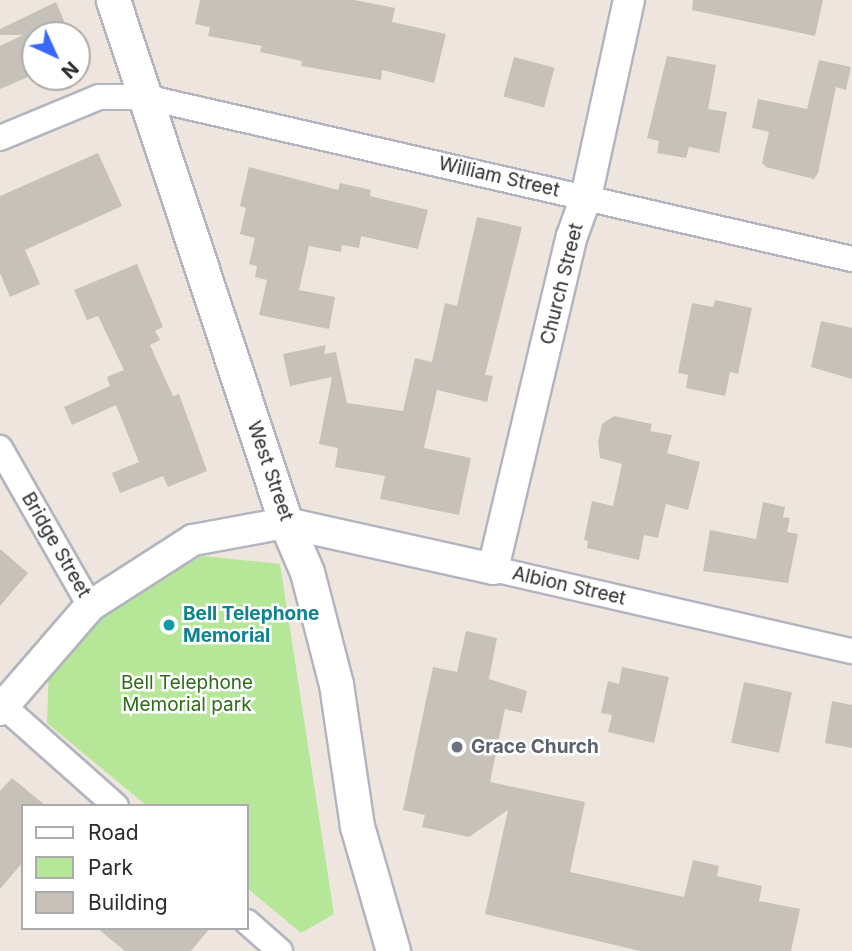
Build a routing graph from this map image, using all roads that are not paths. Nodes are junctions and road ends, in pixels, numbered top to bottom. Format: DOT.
graph roads {
  1 [pos="113,0"];
  2 [pos="629,0"];
  3 [pos="145,97"];
  4 [pos="0,138"];
  5 [pos="586,197"];
  6 [pos="852,259"];
  7 [pos="0,448"];
  8 [pos="286,523"];
  9 [pos="494,569"];
  10 [pos="90,606"];
  11 [pos="852,651"];
  12 [pos="1,707"];
  13 [pos="114,804"];
  14 [pos="248,923"];
  15 [pos="280,951"];
  16 [pos="393,951"];
  1 -- 3 [label="main road, West Street"];
  2 -- 5 [label="street, Church Street"];
  3 -- 4 [label="street, William Street"];
  3 -- 5 [label="street, William Street"];
  3 -- 8 [label="main road, West Street"];
  5 -- 6 [label="street, William Street"];
  5 -- 9 [label="street, Church Street"];
  7 -- 10 [label="street, Bridge Street"];
  8 -- 9 [label="street, Albion Street"];
  8 -- 10 [label="street"];
  8 -- 16 [label="main road, West Street"];
  9 -- 11 [label="street, Albion Street"];
  10 -- 12 [label="street"];
  12 -- 13 [label="street"];
  14 -- 15 [label="street"];
}
